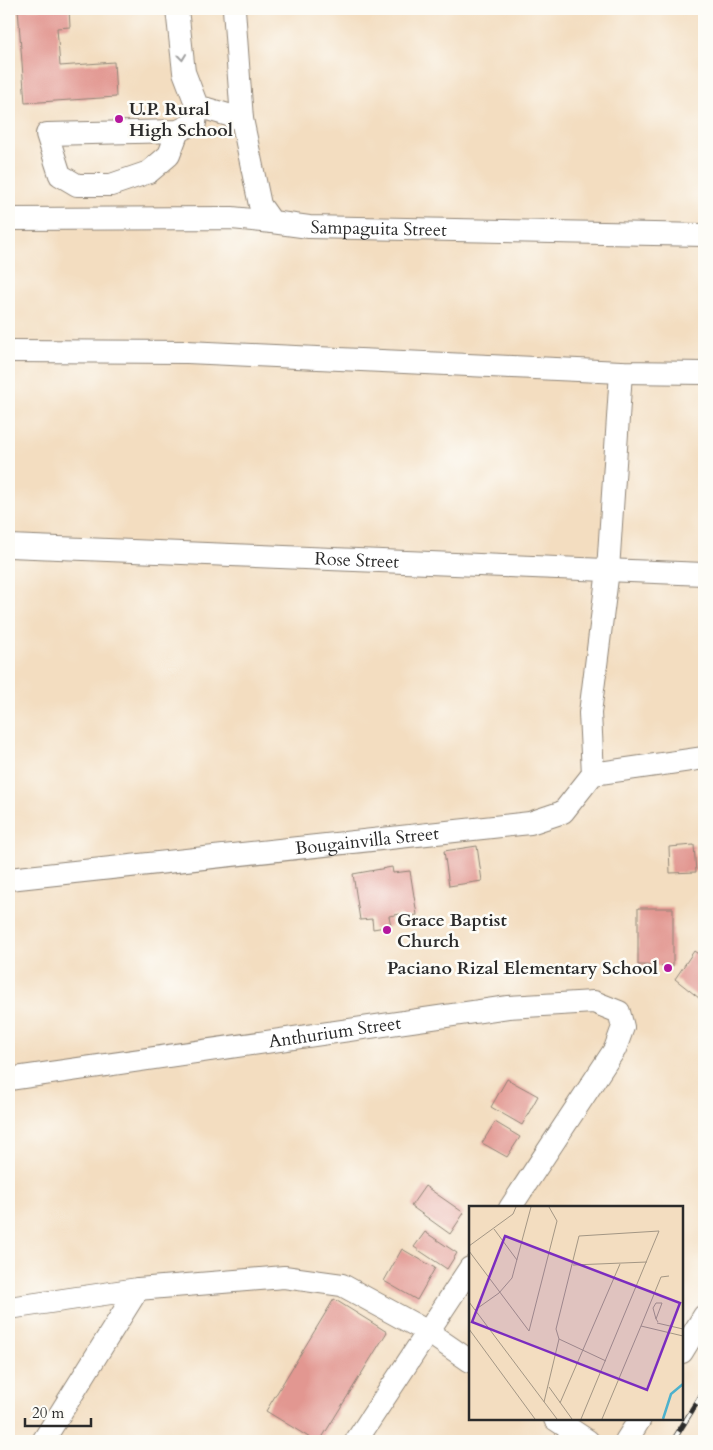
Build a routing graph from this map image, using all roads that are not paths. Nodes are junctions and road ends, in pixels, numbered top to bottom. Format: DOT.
graph roads {
  1 [pos="177,9"];
  2 [pos="234,9"];
  3 [pos="197,106"];
  4 [pos="242,119"];
  5 [pos="178,131"];
  6 [pos="9,219"];
  7 [pos="272,222"];
  8 [pos="704,235"];
  9 [pos="9,351"];
  10 [pos="621,372"];
  11 [pos="704,373"];
  12 [pos="9,546"];
  13 [pos="608,570"];
  14 [pos="704,574"];
  15 [pos="704,758"];
  16 [pos="593,774"];
  17 [pos="11,872"];
  18 [pos="9,1079"];
  19 [pos="511,1206"];
  20 [pos="469,1270"];
  21 [pos="138,1289"];
  22 [pos="9,1308"];
  23 [pos="704,1316"];
  24 [pos="428,1332"];
  25 [pos="683,1350"];
  26 [pos="469,1360"];
  27 [pos="556,1420"];
  28 [pos="639,1420"];
  29 [pos="43,1441"];
  30 [pos="356,1441"];
  31 [pos="588,1441"];
  32 [pos="626,1441"];
  1 -- 3 [label="street, one-way"];
  2 -- 4 [label="street"];
  3 -- 4 [label="street"];
  3 -- 5 [label="street"];
  4 -- 7 [label="street"];
  5 -- 5 [label="street"];
  6 -- 7 [label="street, Sampaguita Street"];
  7 -- 8 [label="street, Sampaguita Street"];
  9 -- 10 [label="street"];
  10 -- 11 [label="street"];
  10 -- 13 [label="street"];
  12 -- 13 [label="street, Rose Street"];
  13 -- 14 [label="street, Rose Street"];
  13 -- 16 [label="street"];
  15 -- 16 [label="street"];
  16 -- 17 [label="street, Bougainvilla Street"];
  18 -- 19 [label="street, Anthurium Street"];
  20 -- 24 [label="street"];
  21 -- 22 [label="street"];
  21 -- 24 [label="street"];
  21 -- 29 [label="street"];
  23 -- 25 [label="street"];
  24 -- 26 [label="street"];
  24 -- 30 [label="street"];
  27 -- 31 [label="street"];
  28 -- 32 [label="street"];
}
